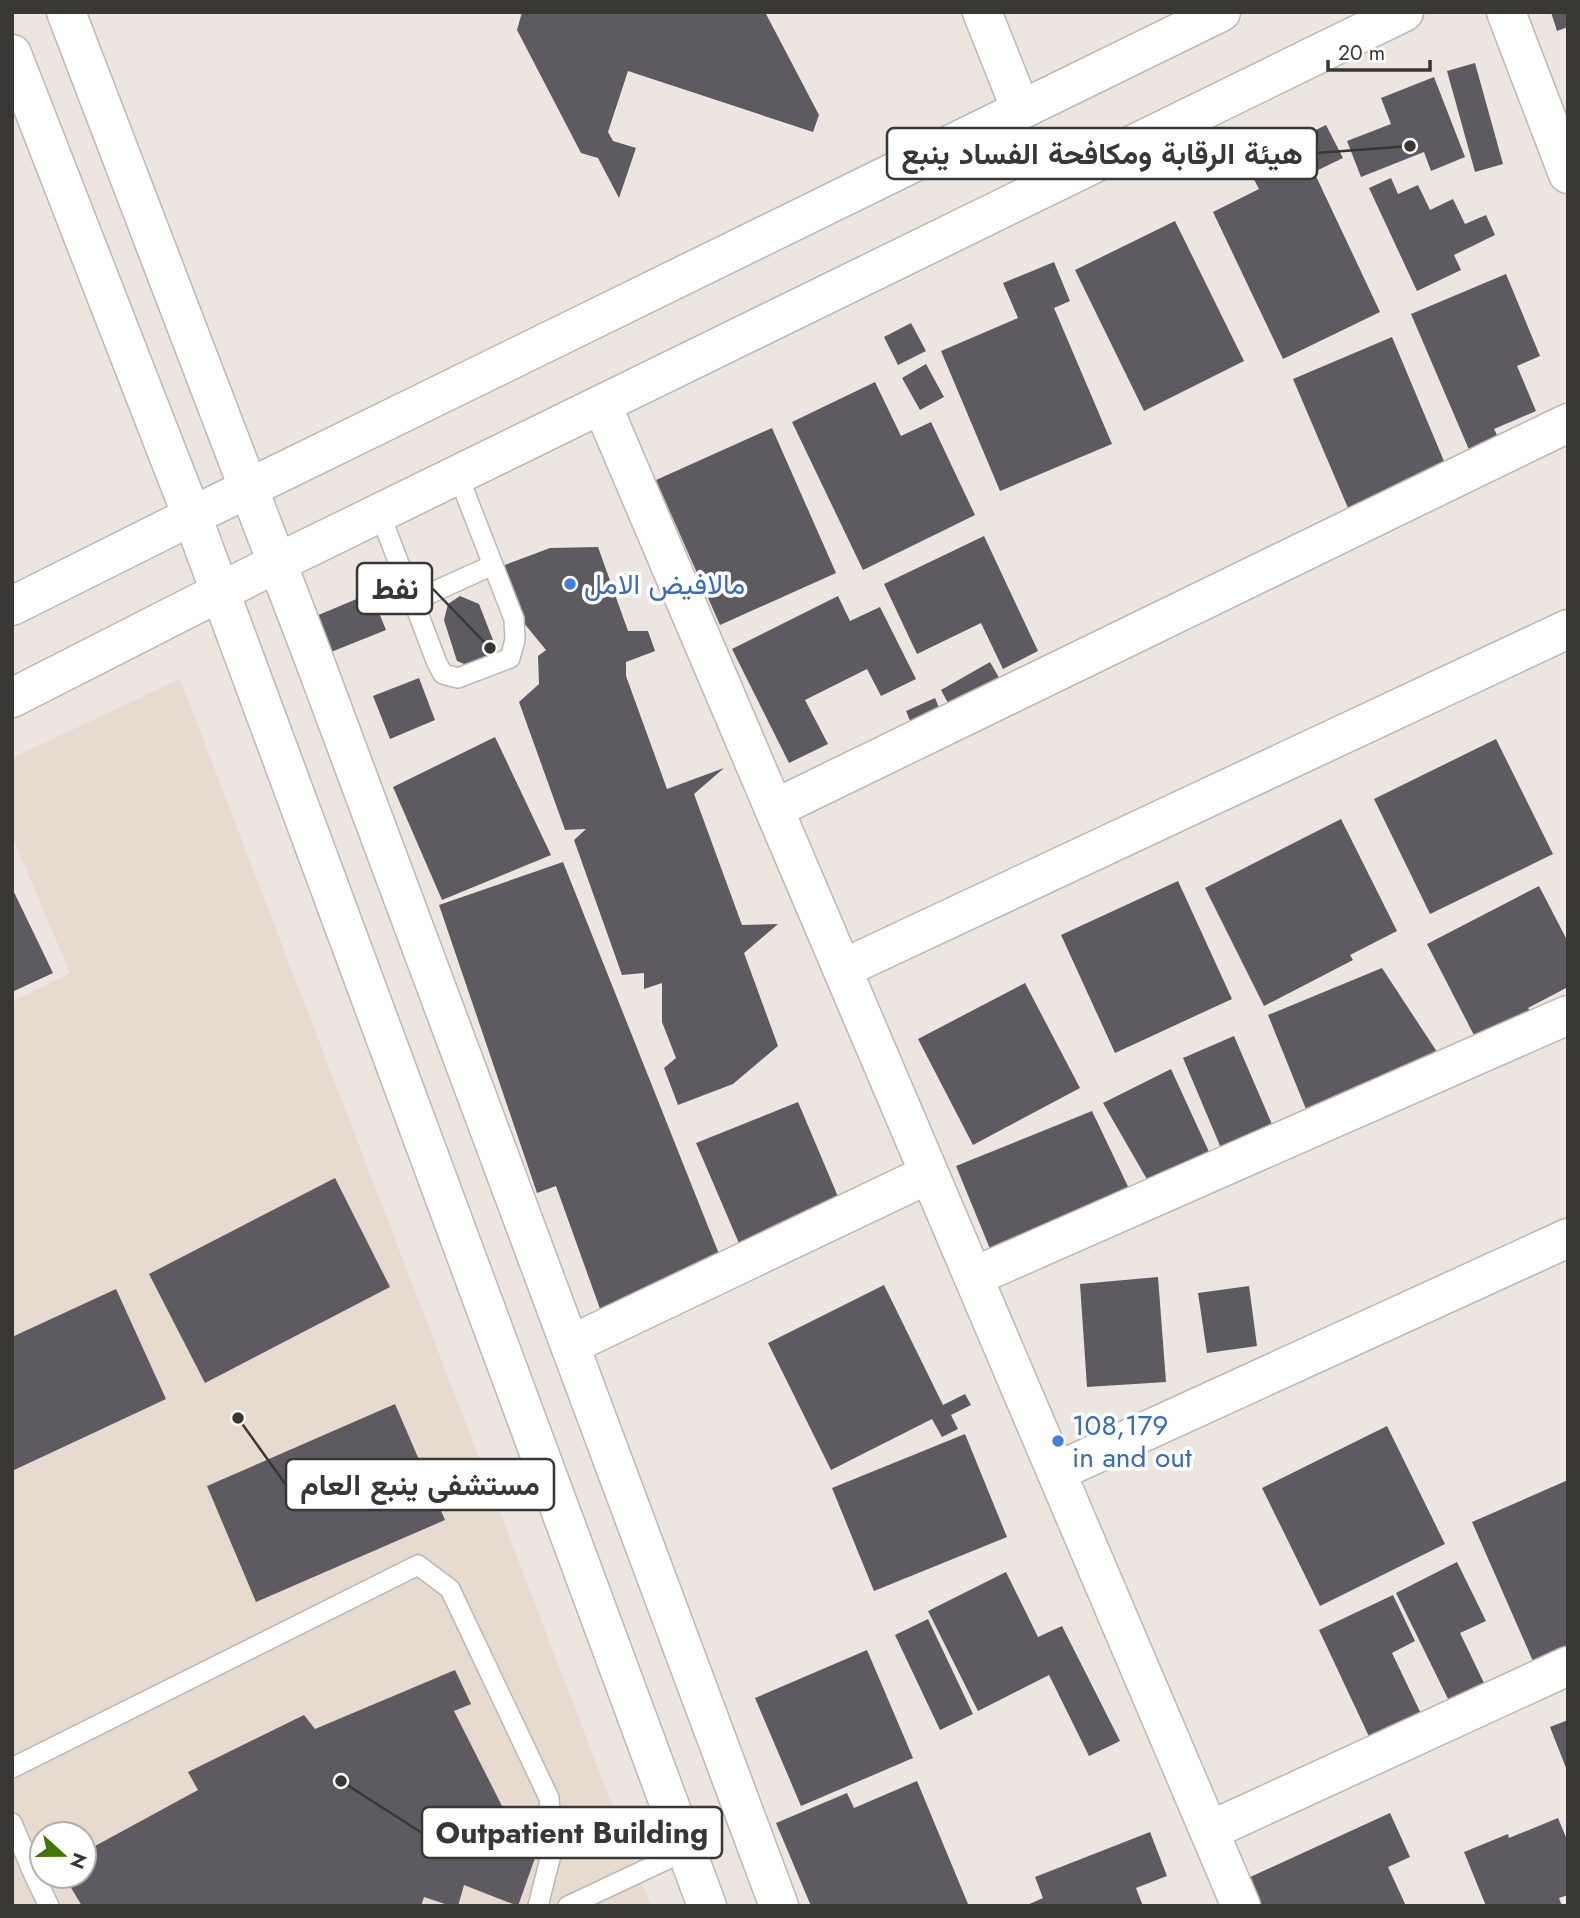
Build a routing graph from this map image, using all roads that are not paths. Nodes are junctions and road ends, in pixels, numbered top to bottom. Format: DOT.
graph roads {
  1 [pos="66,12"];
  2 [pos="982,12"];
  3 [pos="1221,12"];
  4 [pos="1404,12"];
  5 [pos="1506,12"];
  6 [pos="12,54"];
  7 [pos="1021,110"];
  8 [pos="1568,174"];
  9 [pos="602,405"];
  10 [pos="1568,423"];
  11 [pos="458,475"];
  12 [pos="248,488"];
  13 [pos="380,514"];
  14 [pos="192,516"];
  15 [pos="277,564"];
  16 [pos="493,565"];
  17 [pos="220,592"];
  18 [pos="414,601"];
  19 [pos="12,606"];
  20 [pos="1568,629"];
  21 [pos="12,698"];
  22 [pos="774,809"];
  23 [pos="842,969"];
  24 [pos="1568,1015"];
  25 [pos="929,1174"];
  26 [pos="1568,1238"];
  27 [pos="973,1277"];
  28 [pos="570,1345"];
  29 [pos="1056,1472"];
  30 [pos="1568,1666"];
  31 [pos="12,1768"];
  32 [pos="12,1823"];
  33 [pos="1209,1831"];
  34 [pos="687,1850"];
  35 [pos="705,1905"];
  36 [pos="49,1906"];
  37 [pos="538,1906"];
  38 [pos="568,1906"];
  39 [pos="779,1906"];
  40 [pos="1241,1906"];
  1 -- 12 [label="street"];
  2 -- 7 [label="street"];
  3 -- 7 [label="street"];
  4 -- 9 [label="street"];
  5 -- 8 [label="street"];
  6 -- 14 [label="street"];
  7 -- 12 [label="street"];
  9 -- 11 [label="street"];
  9 -- 22 [label="street"];
  10 -- 22 [label="street"];
  11 -- 13 [label="street"];
  11 -- 16 [label="lane"];
  12 -- 14 [label="street"];
  12 -- 15 [label="street"];
  13 -- 15 [label="street"];
  13 -- 18 [label="lane"];
  14 -- 17 [label="street"];
  14 -- 19 [label="street"];
  15 -- 17 [label="street"];
  15 -- 28 [label="street"];
  16 -- 18 [label="lane"];
  16 -- 18 [label="lane"];
  17 -- 21 [label="street"];
  17 -- 34 [label="street"];
  20 -- 23 [label="street"];
  22 -- 23 [label="street"];
  23 -- 25 [label="street"];
  24 -- 27 [label="street"];
  25 -- 27 [label="street"];
  25 -- 28 [label="street"];
  26 -- 29 [label="street"];
  27 -- 29 [label="street"];
  28 -- 39 [label="street"];
  29 -- 33 [label="street"];
  30 -- 33 [label="street"];
  31 -- 37 [label="lane"];
  32 -- 36 [label="lane"];
  33 -- 40 [label="street"];
  34 -- 35 [label="street"];
  34 -- 38 [label="lane"];
}
